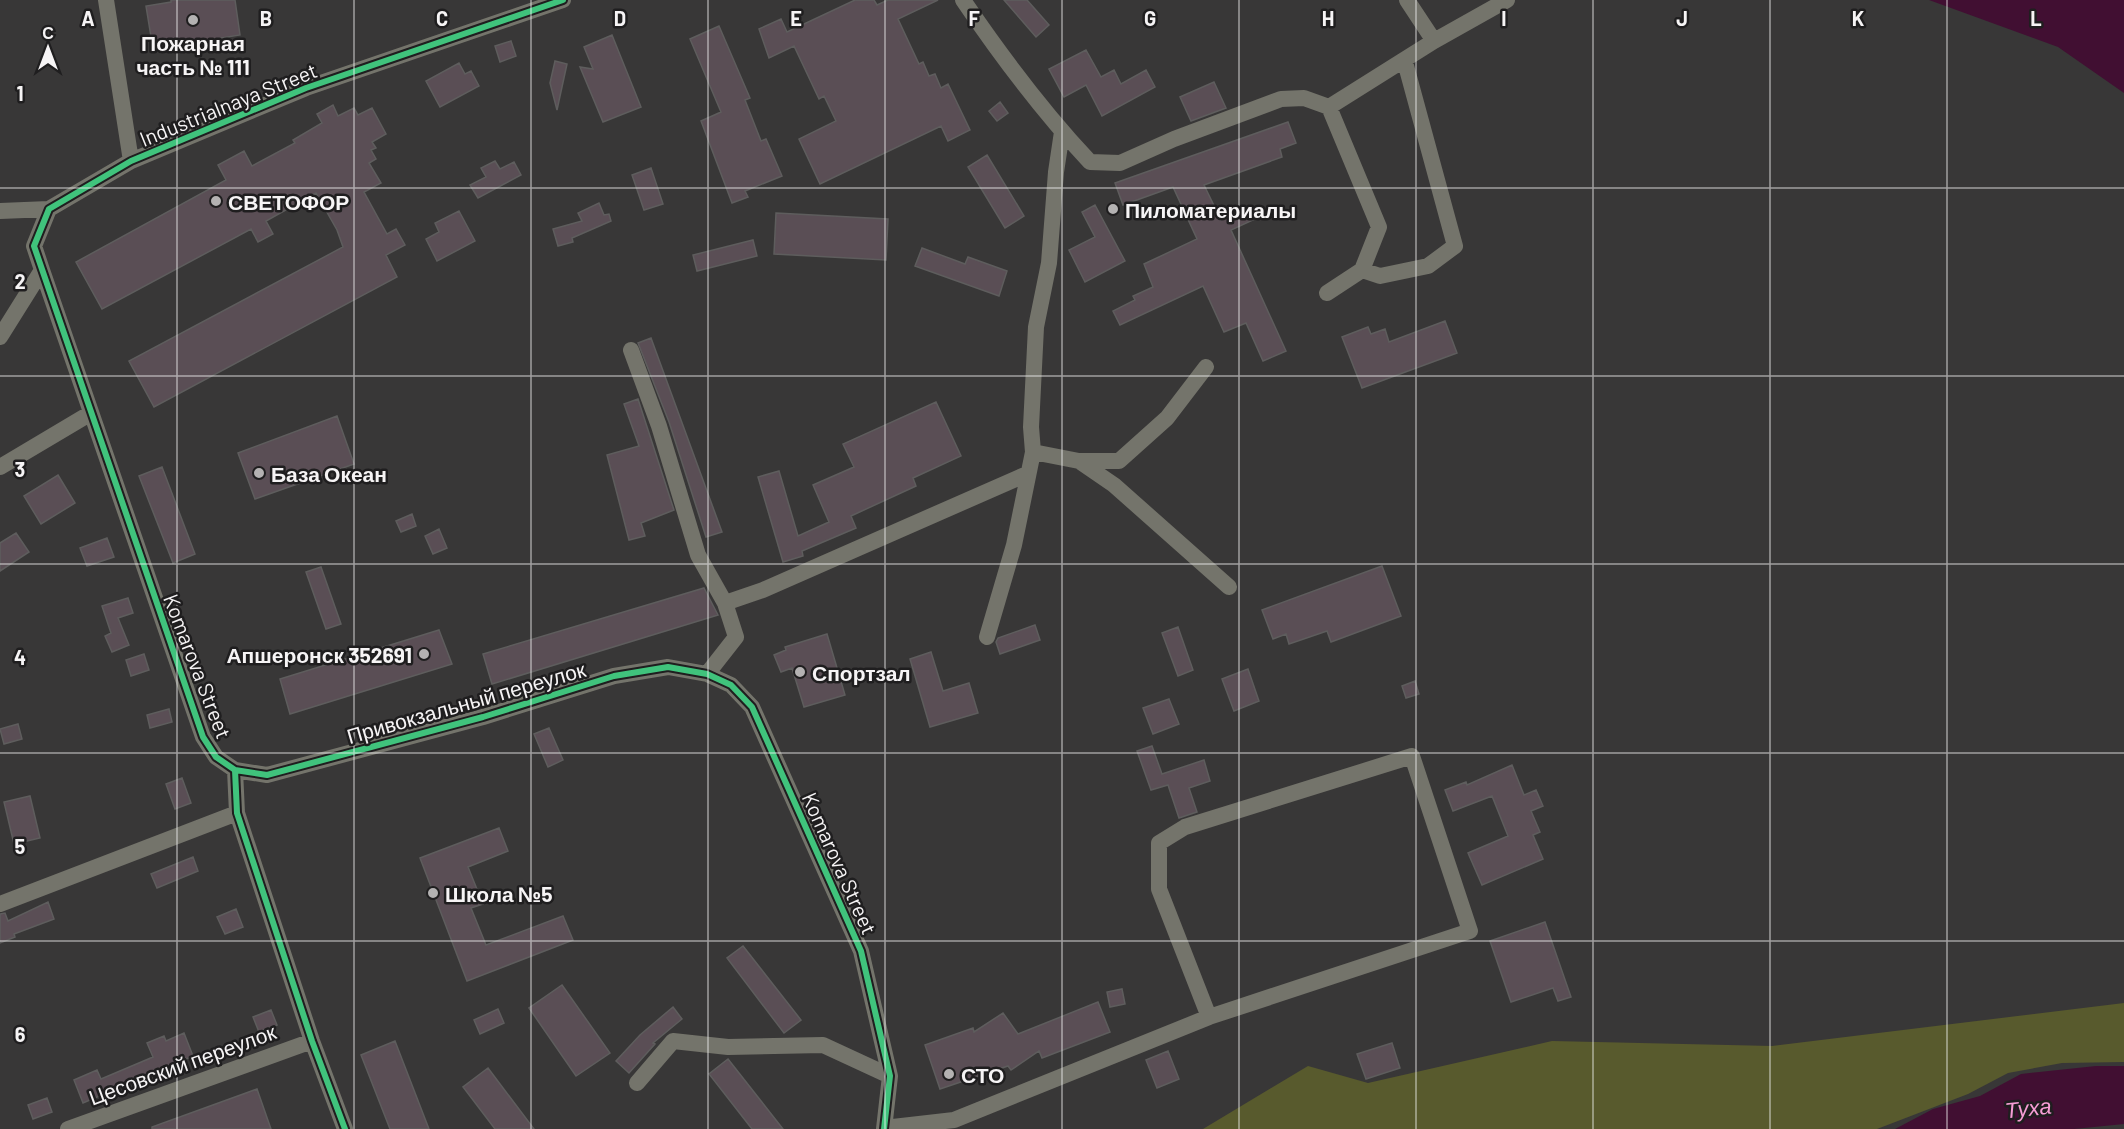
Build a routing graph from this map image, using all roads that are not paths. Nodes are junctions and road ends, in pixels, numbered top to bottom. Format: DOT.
graph roads {
  1 [pos="105,0"];
  2 [pos="563,0"];
  3 [pos="963,0"];
  4 [pos="1407,0"];
  5 [pos="1507,0"];
  6 [pos="1434,41"];
  7 [pos="1405,62"];
  8 [pos="1329,107"];
  9 [pos="1062,132"];
  10 [pos="132,161"];
  11 [pos="50,209"];
  12 [pos="0,211"];
  13 [pos="42,270"];
  14 [pos="1362,270"];
  15 [pos="1327,293"];
  16 [pos="0,337"];
  17 [pos="631,350"];
  18 [pos="1206,367"];
  19 [pos="91,413"];
  20 [pos="1033,452"];
  21 [pos="1078,460"];
  22 [pos="0,467"];
  23 [pos="1027,474"];
  24 [pos="1228,587"];
  25 [pos="725,603"];
  26 [pos="987,637"];
  27 [pos="707,674"];
  28 [pos="235,770"];
  29 [pos="237,813"];
  30 [pos="0,904"];
  31 [pos="1209,1017"];
  32 [pos="312,1041"];
  33 [pos="890,1076"];
  34 [pos="637,1083"];
  35 [pos="68,1129"];
  36 [pos="345,1129"];
  37 [pos="884,1129"];
  1 -- 10 [label="street"];
  2 -- 10 [label="street, Industrialnaya Street"];
  3 -- 9 [label="street"];
  4 -- 6 [label="street"];
  5 -- 6 [label="street"];
  6 -- 7 [label="street"];
  7 -- 8 [label="street"];
  7 -- 14 [label="street"];
  8 -- 9 [label="street"];
  8 -- 14 [label="street"];
  9 -- 20 [label="street"];
  10 -- 11 [label="street, Industrialnaya Street"];
  11 -- 12 [label="street, Industrialnaya Street"];
  11 -- 13 [label="street, Komarova Street"];
  13 -- 16 [label="street"];
  13 -- 19 [label="street, Komarova Street"];
  14 -- 15 [label="street"];
  17 -- 25 [label="street"];
  18 -- 21 [label="street"];
  19 -- 22 [label="street"];
  19 -- 28 [label="street, Komarova Street"];
  20 -- 21 [label="street"];
  20 -- 23 [label="street"];
  21 -- 24 [label="street"];
  23 -- 25 [label="street"];
  23 -- 26 [label="street"];
  25 -- 27 [label="street"];
  27 -- 28 [label="street, Привокзальный переулок"];
  27 -- 33 [label="street, Komarova Street"];
  28 -- 29 [label="street"];
  29 -- 30 [label="street"];
  29 -- 32 [label="street"];
  31 -- 31 [label="street"];
  31 -- 37 [label="street"];
  32 -- 35 [label="street, Цесовский переулок"];
  32 -- 36 [label="street"];
  33 -- 34 [label="street"];
  33 -- 37 [label="street, Komarova Street"];
}
